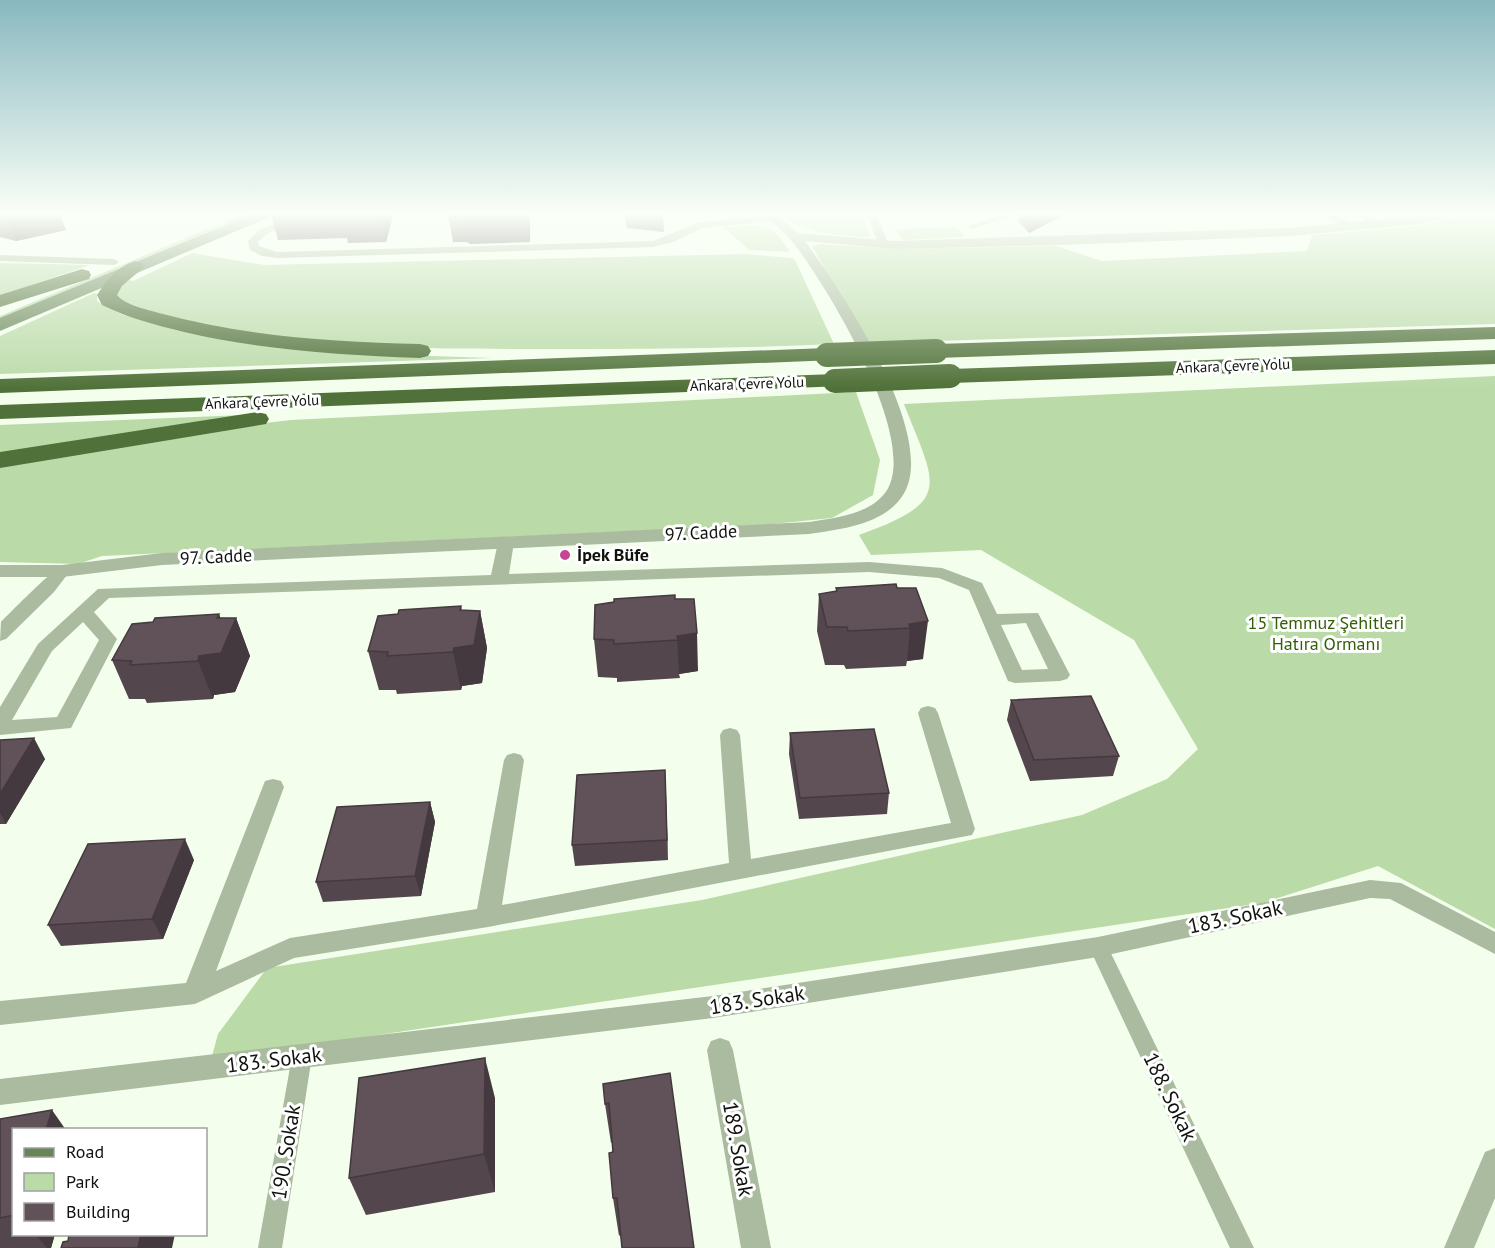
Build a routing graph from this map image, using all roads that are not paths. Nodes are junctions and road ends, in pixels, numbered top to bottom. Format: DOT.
graph roads {
  1 [pos="86,273"];
  2 [pos="120,273"];
  3 [pos="128,273"];
  4 [pos="818,273"];
  5 [pos="82,275"];
  6 [pos="0,301"];
  7 [pos="0,310"];
  8 [pos="0,325"];
  9 [pos="1495,333"];
  10 [pos="1495,357"];
  11 [pos="700,361"];
  12 [pos="0,386"];
  13 [pos="475,394"];
  14 [pos="0,412"];
  15 [pos="0,460"];
  16 [pos="506,542"];
  17 [pos="0,571"];
  18 [pos="62,571"];
  19 [pos="499,580"];
  20 [pos="84,612"];
  21 [pos="990,620"];
  22 [pos="0,636"];
  23 [pos="928,713"];
  24 [pos="0,726"];
  25 [pos="730,735"];
  26 [pos="514,760"];
  27 [pos="273,787"];
  28 [pos="741,872"];
  29 [pos="488,917"];
  30 [pos="1495,944"];
  31 [pos="1098,947"];
  32 [pos="195,993"];
  33 [pos="0,1013"];
  34 [pos="720,1050"];
  35 [pos="302,1056"];
  36 [pos="0,1092"];
  37 [pos="1495,1162"];
  38 [pos="270,1248"];
  39 [pos="756,1248"];
  40 [pos="1242,1248"];
  41 [pos="1459,1248"];
  1 -- 5 [label="main road"];
  2 -- 8 [label="main road"];
  3 -- 11 [label="highway"];
  4 -- 16 [label="street, 97. Cadde"];
  5 -- 6 [label="highway"];
  5 -- 7 [label="main road"];
  9 -- 11 [label="highway, Ankara Çevre Yolu, bridge"];
  10 -- 13 [label="highway, Ankara Çevre Yolu, bridge"];
  11 -- 12 [label="highway, Ankara Çevre Yolu"];
  13 -- 14 [label="highway, Ankara Çevre Yolu"];
  13 -- 15 [label="highway"];
  16 -- 18 [label="street, 97. Cadde"];
  16 -- 19 [label="street"];
  17 -- 18 [label="street, 97. Cadde"];
  18 -- 22 [label="street"];
  19 -- 20 [label="street"];
  19 -- 21 [label="street"];
  20 -- 24 [label="street"];
  20 -- 24 [label="street"];
  23 -- 28 [label="street"];
  25 -- 28 [label="street"];
  26 -- 29 [label="street"];
  27 -- 32 [label="street"];
  28 -- 29 [label="street"];
  29 -- 32 [label="street"];
  30 -- 31 [label="street, 183. Sokak"];
  31 -- 35 [label="street, 183. Sokak"];
  31 -- 40 [label="street, 188. Sokak"];
  32 -- 33 [label="street"];
  34 -- 39 [label="street, 189. Sokak"];
  35 -- 36 [label="street, 183. Sokak"];
  35 -- 38 [label="street, 190. Sokak"];
  37 -- 41 [label="street"];
}
